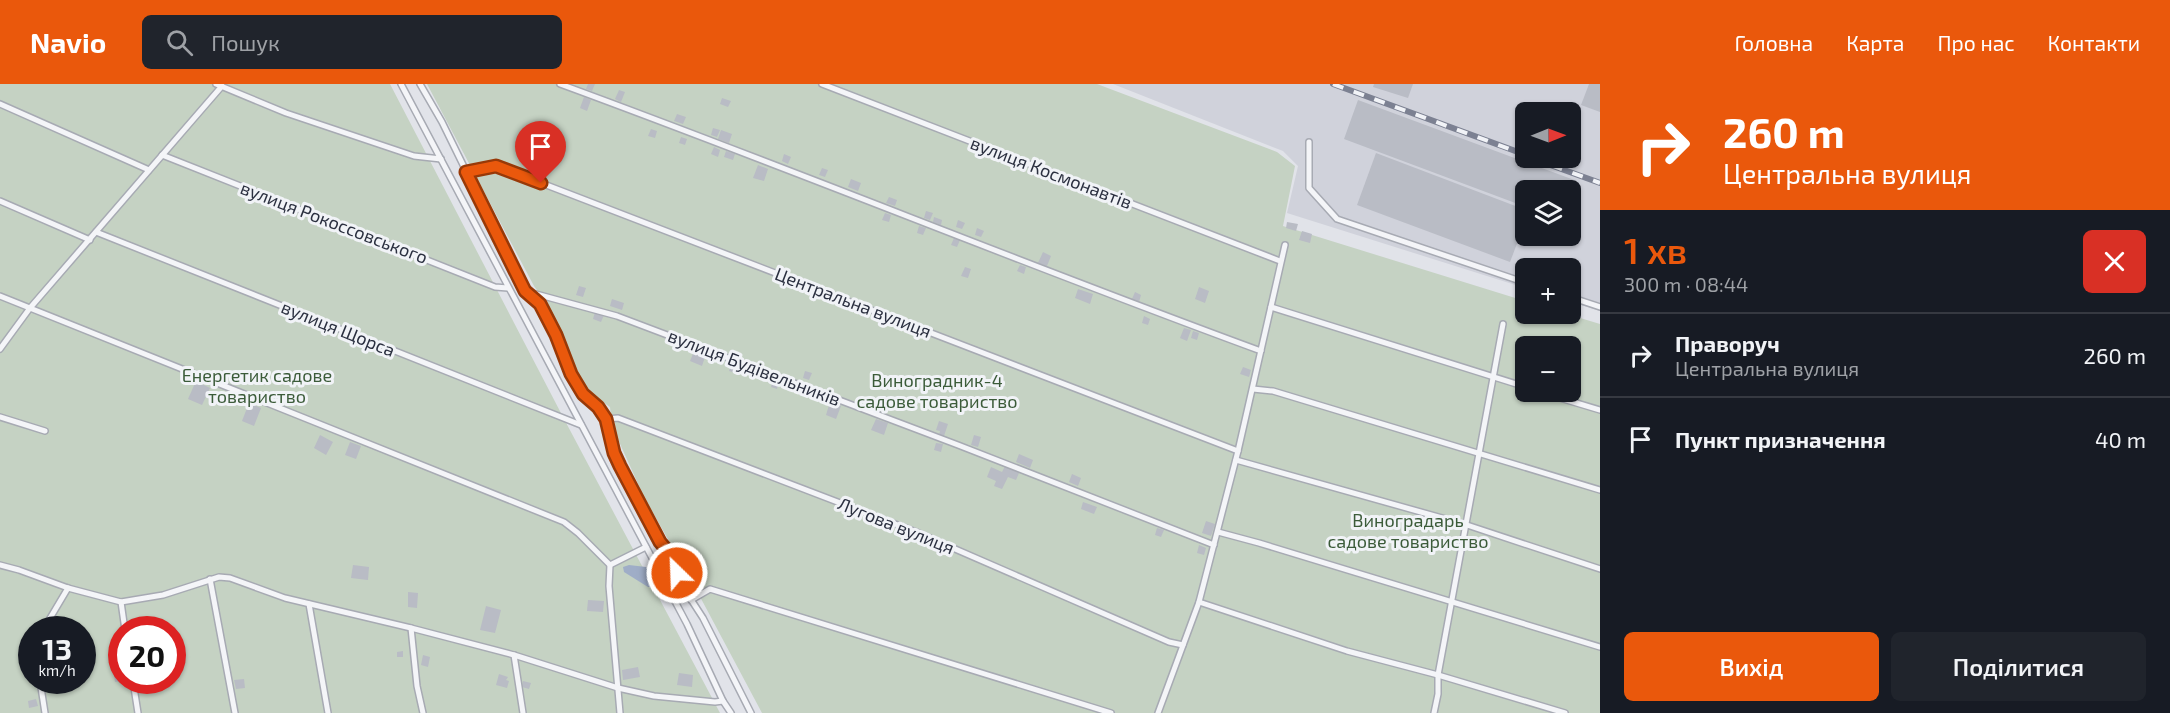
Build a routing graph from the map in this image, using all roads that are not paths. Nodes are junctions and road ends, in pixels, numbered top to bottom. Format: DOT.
graph roads {
  1 [pos="401,84"];
  2 [pos="420,84"];
  3 [pos="560,84"];
  4 [pos="822,84"];
  5 [pos="219,85"];
  6 [pos="0,104"];
  7 [pos="1310,142"];
  8 [pos="162,156"];
  9 [pos="441,159"];
  10 [pos="148,170"];
  11 [pos="466,172"];
  12 [pos="0,201"];
  13 [pos="96,232"];
  14 [pos="90,240"];
  15 [pos="1285,245"];
  16 [pos="1280,261"];
  17 [pos="1515,279"];
  18 [pos="508,288"];
  19 [pos="525,291"];
  20 [pos="0,296"];
  21 [pos="1581,301"];
  22 [pos="1271,307"];
  23 [pos="1600,307"];
  24 [pos="30,308"];
  25 [pos="1503,324"];
  26 [pos="0,349"];
  27 [pos="1261,351"];
  28 [pos="1494,377"];
  29 [pos="1515,384"];
  30 [pos="1253,389"];
  31 [pos="1573,402"];
  32 [pos="1600,410"];
  33 [pos="0,417"];
  34 [pos="606,419"];
  35 [pos="581,425"];
  36 [pos="45,431"];
  37 [pos="1238,451"];
  38 [pos="1480,454"];
  39 [pos="1236,460"];
  40 [pos="1600,490"];
  41 [pos="1467,525"];
  42 [pos="1218,532"];
  43 [pos="1214,545"];
  44 [pos="646,547"];
  45 [pos="0,565"];
  46 [pos="610,565"];
  47 [pos="1600,569"];
  48 [pos="210,579"];
  49 [pos="68,588"];
  50 [pos="691,600"];
  51 [pos="121,602"];
  52 [pos="1199,602"];
  53 [pos="1452,603"];
  54 [pos="309,604"];
  55 [pos="51,616"];
  56 [pos="123,616"];
  57 [pos="411,628"];
  58 [pos="1183,645"];
  59 [pos="1600,647"];
  60 [pos="514,655"];
  61 [pos="1438,675"];
  62 [pos="618,688"];
  63 [pos="42,694"];
  64 [pos="135,694"];
  65 [pos="723,701"];
  66 [pos="45,713"];
  67 [pos="138,713"];
  68 [pos="235,713"];
  69 [pos="328,713"];
  70 [pos="423,713"];
  71 [pos="523,713"];
  72 [pos="620,713"];
  73 [pos="731,713"];
  74 [pos="750,713"];
  75 [pos="1111,713"];
  76 [pos="1158,713"];
  77 [pos="1434,713"];
  78 [pos="1565,713"];
  1 -- 9 [label="lane"];
  2 -- 11 [label="lane"];
  3 -- 27 [label="lane"];
  4 -- 16 [label="lane, вулиця Космонавтів"];
  5 -- 8 [label="lane"];
  5 -- 9 [label="lane"];
  6 -- 10 [label="lane"];
  7 -- 17 [label="lane"];
  8 -- 10 [label="lane"];
  8 -- 18 [label="lane, вулиця Рокоссовського"];
  9 -- 18 [label="lane"];
  10 -- 13 [label="lane"];
  11 -- 19 [label="lane"];
  11 -- 37 [label="lane, Центральна вулиця"];
  12 -- 14 [label="lane"];
  13 -- 14 [label="lane"];
  13 -- 35 [label="lane, вулиця Щорса"];
  14 -- 24 [label="lane"];
  15 -- 16 [label="lane"];
  16 -- 22 [label="lane"];
  18 -- 35 [label="lane"];
  19 -- 34 [label="lane"];
  19 -- 43 [label="lane, вулиця Будівельників"];
  20 -- 24 [label="lane"];
  21 -- 23 [label="lane"];
  22 -- 27 [label="lane"];
  22 -- 28 [label="lane"];
  24 -- 26 [label="lane"];
  24 -- 46 [label="lane"];
  25 -- 28 [label="lane"];
  27 -- 30 [label="lane"];
  28 -- 29 [label="lane"];
  28 -- 38 [label="lane"];
  30 -- 37 [label="lane"];
  30 -- 38 [label="lane"];
  31 -- 32 [label="lane"];
  33 -- 36 [label="lane"];
  34 -- 50 [label="lane"];
  34 -- 58 [label="lane, Лугова вулиця"];
  35 -- 44 [label="lane"];
  37 -- 39 [label="lane"];
  38 -- 40 [label="lane"];
  38 -- 41 [label="lane"];
  39 -- 41 [label="lane"];
  39 -- 42 [label="lane"];
  41 -- 47 [label="lane"];
  41 -- 53 [label="lane"];
  42 -- 43 [label="lane"];
  42 -- 53 [label="lane"];
  43 -- 52 [label="lane"];
  44 -- 46 [label="lane"];
  44 -- 65 [label="lane"];
  45 -- 49 [label="lane"];
  46 -- 62 [label="lane"];
  48 -- 51 [label="lane"];
  48 -- 54 [label="lane"];
  48 -- 68 [label="lane"];
  49 -- 51 [label="lane"];
  49 -- 55 [label="lane"];
  50 -- 74 [label="lane"];
  50 -- 75 [label="lane"];
  51 -- 56 [label="lane"];
  52 -- 58 [label="lane"];
  52 -- 61 [label="lane"];
  53 -- 59 [label="lane"];
  53 -- 61 [label="lane"];
  54 -- 57 [label="lane"];
  54 -- 69 [label="lane"];
  57 -- 60 [label="lane"];
  57 -- 70 [label="lane"];
  58 -- 76 [label="lane"];
  60 -- 62 [label="lane"];
  60 -- 71 [label="lane"];
  61 -- 77 [label="lane"];
  61 -- 78 [label="lane"];
  62 -- 65 [label="lane"];
  62 -- 72 [label="lane"];
  63 -- 66 [label="lane"];
  64 -- 67 [label="lane"];
  65 -- 73 [label="lane"];
}
